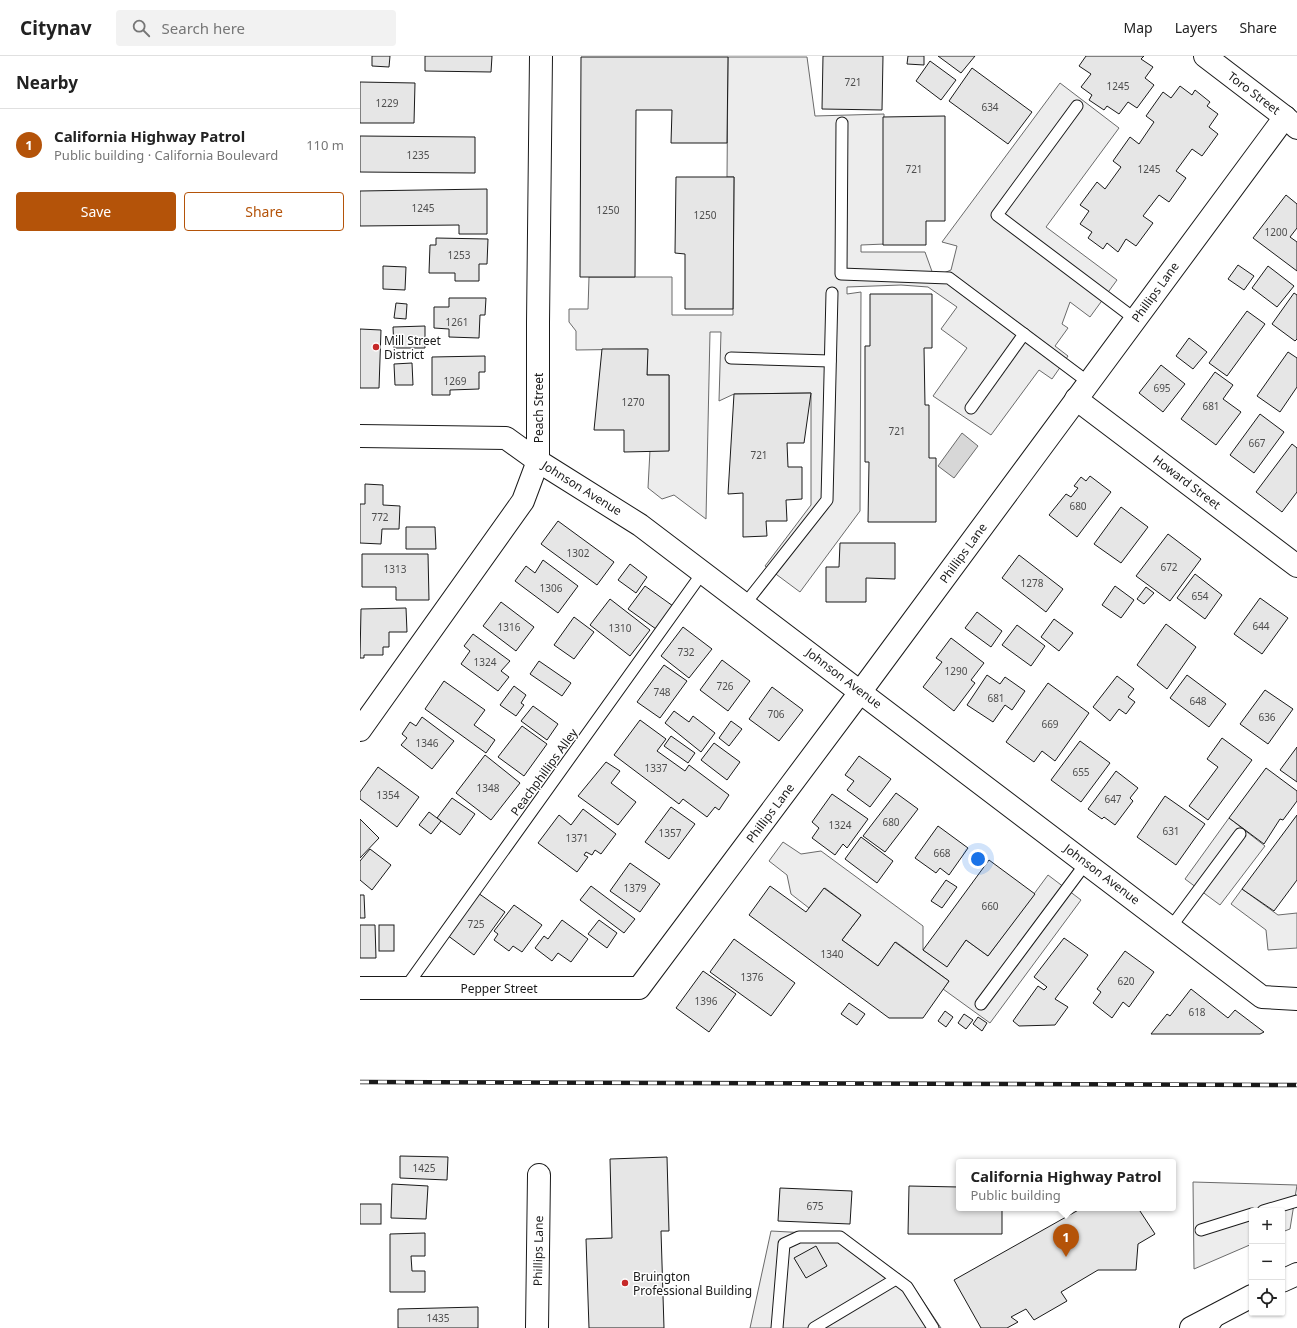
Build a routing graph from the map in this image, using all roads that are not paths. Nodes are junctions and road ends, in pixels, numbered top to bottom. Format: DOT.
graph roads {
  1 [pos="542,56"];
  2 [pos="1205,56"];
  3 [pos="1077,106"];
  4 [pos="1291,122"];
  5 [pos="842,123"];
  6 [pos="832,293"];
  7 [pos="1135,319"];
  8 [pos="1024,334"];
  9 [pos="731,358"];
  10 [pos="830,361"];
  11 [pos="1082,391"];
  12 [pos="971,408"];
  13 [pos="360,436"];
  14 [pos="538,460"];
  15 [pos="1297,566"];
  16 [pos="703,572"];
  17 [pos="745,604"];
  18 [pos="861,691"];
  19 [pos="360,730"];
  20 [pos="1240,834"];
  21 [pos="1086,863"];
  22 [pos="1171,927"];
  23 [pos="360,988"];
  24 [pos="406,988"];
  25 [pos="639,988"];
  26 [pos="1297,999"];
  27 [pos="981,1004"];
  28 [pos="539,1175"];
  29 [pos="1297,1201"];
  30 [pos="1273,1208"];
  31 [pos="1249,1215"];
  32 [pos="1201,1230"];
  33 [pos="1297,1274"];
  34 [pos="896,1279"];
  35 [pos="1284,1280"];
  36 [pos="1249,1298"];
  37 [pos="1210,1322"];
  38 [pos="537,1328"];
  39 [pos="777,1328"];
  40 [pos="814,1328"];
  41 [pos="933,1328"];
  42 [pos="1191,1328"];
  1 -- 14 [label="street, Peach Street"];
  2 -- 4 [label="street, Toro Street"];
  3 -- 7 [label="lane"];
  4 -- 7 [label="street, Phillips Lane"];
  5 -- 8 [label="lane"];
  6 -- 10 [label="lane"];
  7 -- 11 [label="street, Phillips Lane"];
  8 -- 11 [label="lane"];
  8 -- 12 [label="lane"];
  9 -- 10 [label="lane"];
  10 -- 17 [label="lane"];
  11 -- 15 [label="street, Howard Street"];
  11 -- 18 [label="street, Phillips Lane"];
  13 -- 14 [label="street, Johnson Avenue"];
  14 -- 16 [label="street, Johnson Avenue"];
  14 -- 19 [label="street, Peach Street"];
  16 -- 17 [label="street, Johnson Avenue"];
  16 -- 24 [label="lane, Peachphillips Alley"];
  17 -- 18 [label="street, Johnson Avenue"];
  18 -- 21 [label="street, Johnson Avenue"];
  18 -- 25 [label="street, Phillips Lane"];
  20 -- 22 [label="lane"];
  21 -- 22 [label="street, Johnson Avenue"];
  21 -- 27 [label="lane"];
  22 -- 26 [label="street, Johnson Avenue"];
  23 -- 24 [label="street, Pepper Street"];
  24 -- 25 [label="street, Pepper Street"];
  28 -- 38 [label="street, Phillips Lane"];
  29 -- 30 [label="lane"];
  31 -- 32 [label="lane"];
  33 -- 35 [label="street"];
  34 -- 39 [label="lane"];
  34 -- 40 [label="lane"];
  34 -- 41 [label="lane"];
  36 -- 37 [label="street"];
  37 -- 42 [label="street"];
}
